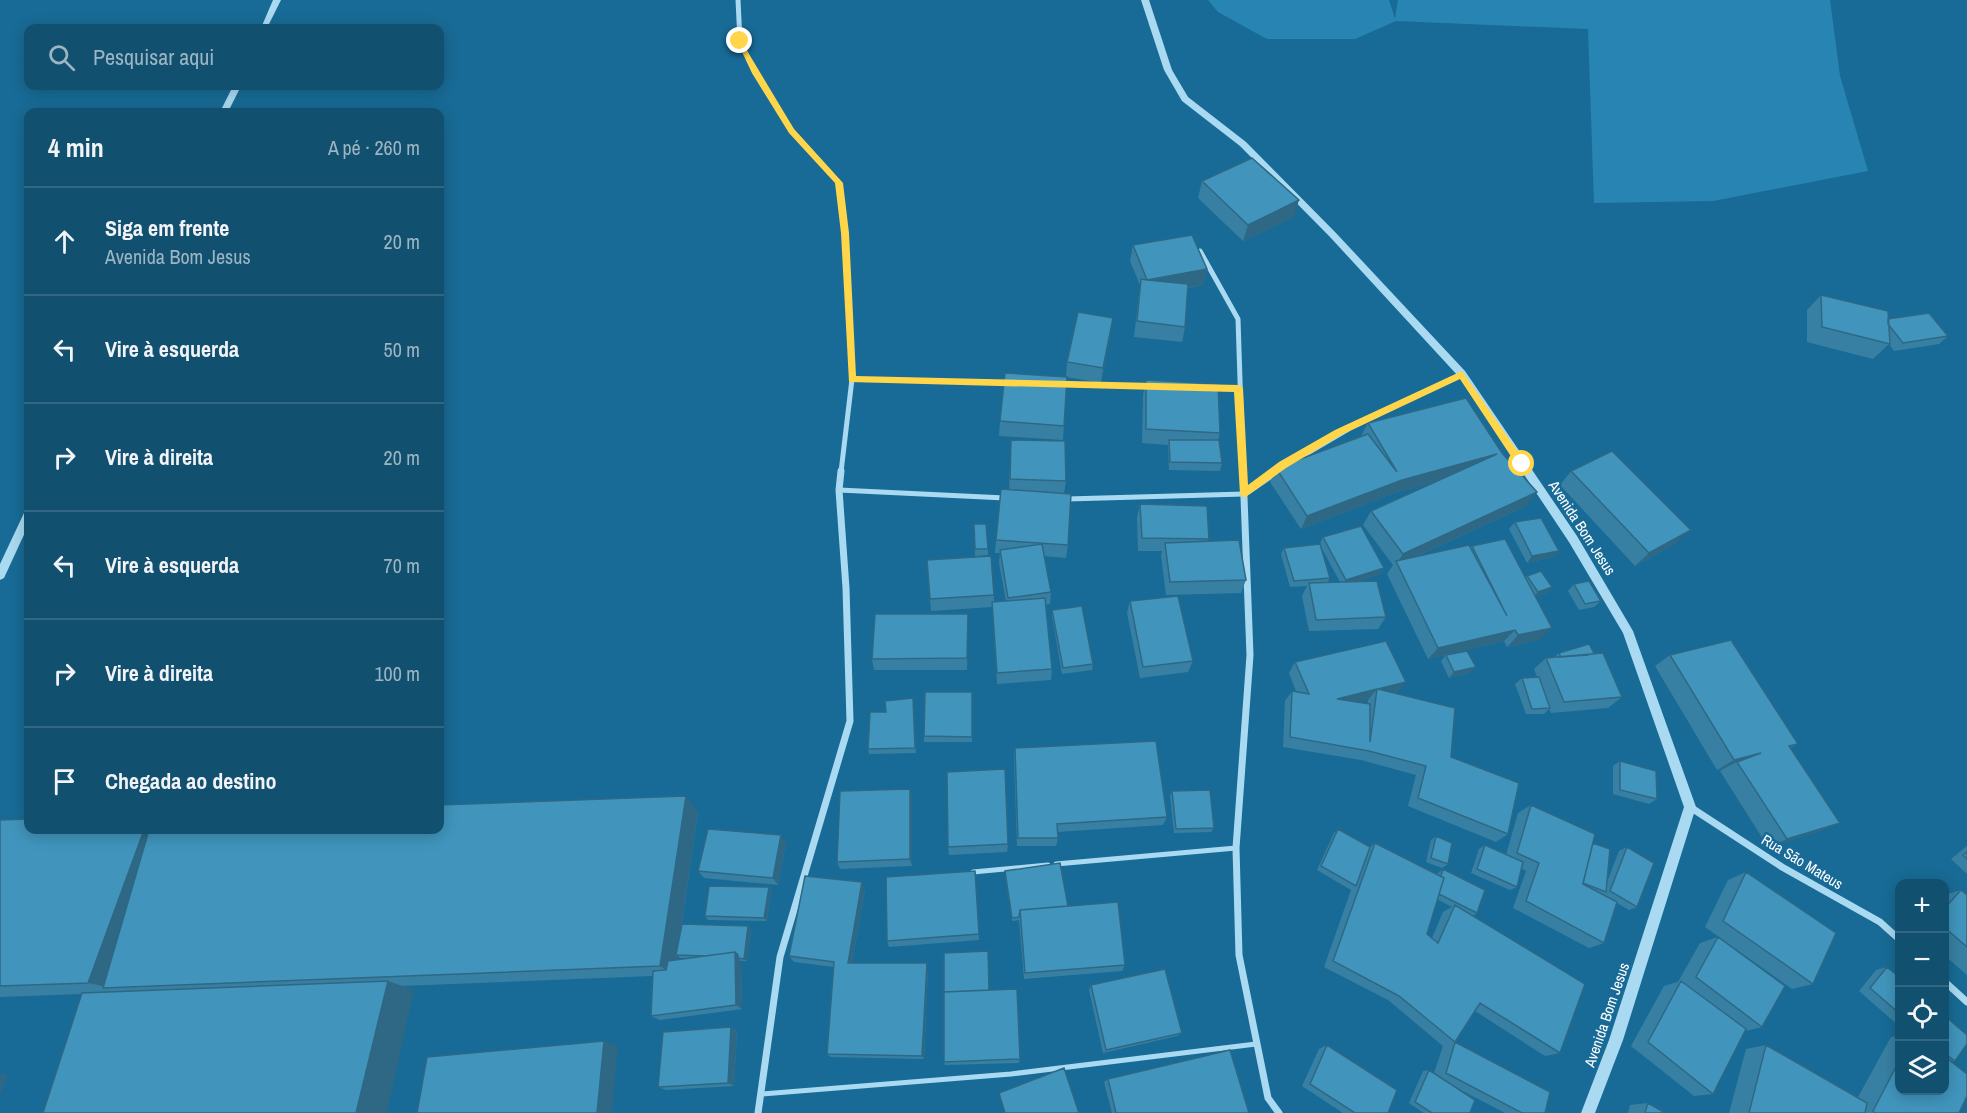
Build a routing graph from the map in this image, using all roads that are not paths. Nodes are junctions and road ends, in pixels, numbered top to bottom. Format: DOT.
graph roads {
  1 [pos="277,0"];
  2 [pos="738,0"];
  3 [pos="1145,0"];
  4 [pos="266,24"];
  5 [pos="235,90"];
  6 [pos="226,108"];
  7 [pos="1200,251"];
  8 [pos="1462,374"];
  9 [pos="852,379"];
  10 [pos="1016,383"];
  11 [pos="1051,384"];
  12 [pos="1157,386"];
  13 [pos="1203,387"];
  14 [pos="1239,388"];
  15 [pos="839,490"];
  16 [pos="1244,494"];
  17 [pos="1016,498"];
  18 [pos="1063,499"];
  19 [pos="24,525"];
  20 [pos="0,576"];
  21 [pos="1690,807"];
  22 [pos="1236,848"];
  23 [pos="973,872"];
  24 [pos="1895,936"];
  25 [pos="1949,986"];
  26 [pos="1967,1002"];
  27 [pos="1256,1044"];
  28 [pos="762,1094"];
  29 [pos="758,1113"];
  30 [pos="1279,1113"];
  31 [pos="1588,1113"];
  1 -- 4 [label="street"];
  2 -- 9 [label="street"];
  3 -- 8 [label="street, Avenida Bom Jesus"];
  5 -- 6 [label="street"];
  7 -- 14 [label="street"];
  8 -- 16 [label="street"];
  8 -- 21 [label="street, Avenida Bom Jesus"];
  9 -- 10 [label="lane"];
  9 -- 15 [label="street"];
  11 -- 12 [label="lane"];
  13 -- 14 [label="lane"];
  14 -- 16 [label="street"];
  15 -- 17 [label="lane"];
  15 -- 28 [label="street"];
  16 -- 18 [label="lane"];
  16 -- 22 [label="street"];
  19 -- 20 [label="street"];
  21 -- 24 [label="street, Rua São Mateus"];
  21 -- 31 [label="street, Avenida Bom Jesus"];
  22 -- 23 [label="lane"];
  22 -- 27 [label="street"];
  25 -- 26 [label="street"];
  27 -- 28 [label="lane"];
  27 -- 30 [label="street"];
  28 -- 29 [label="street"];
}
